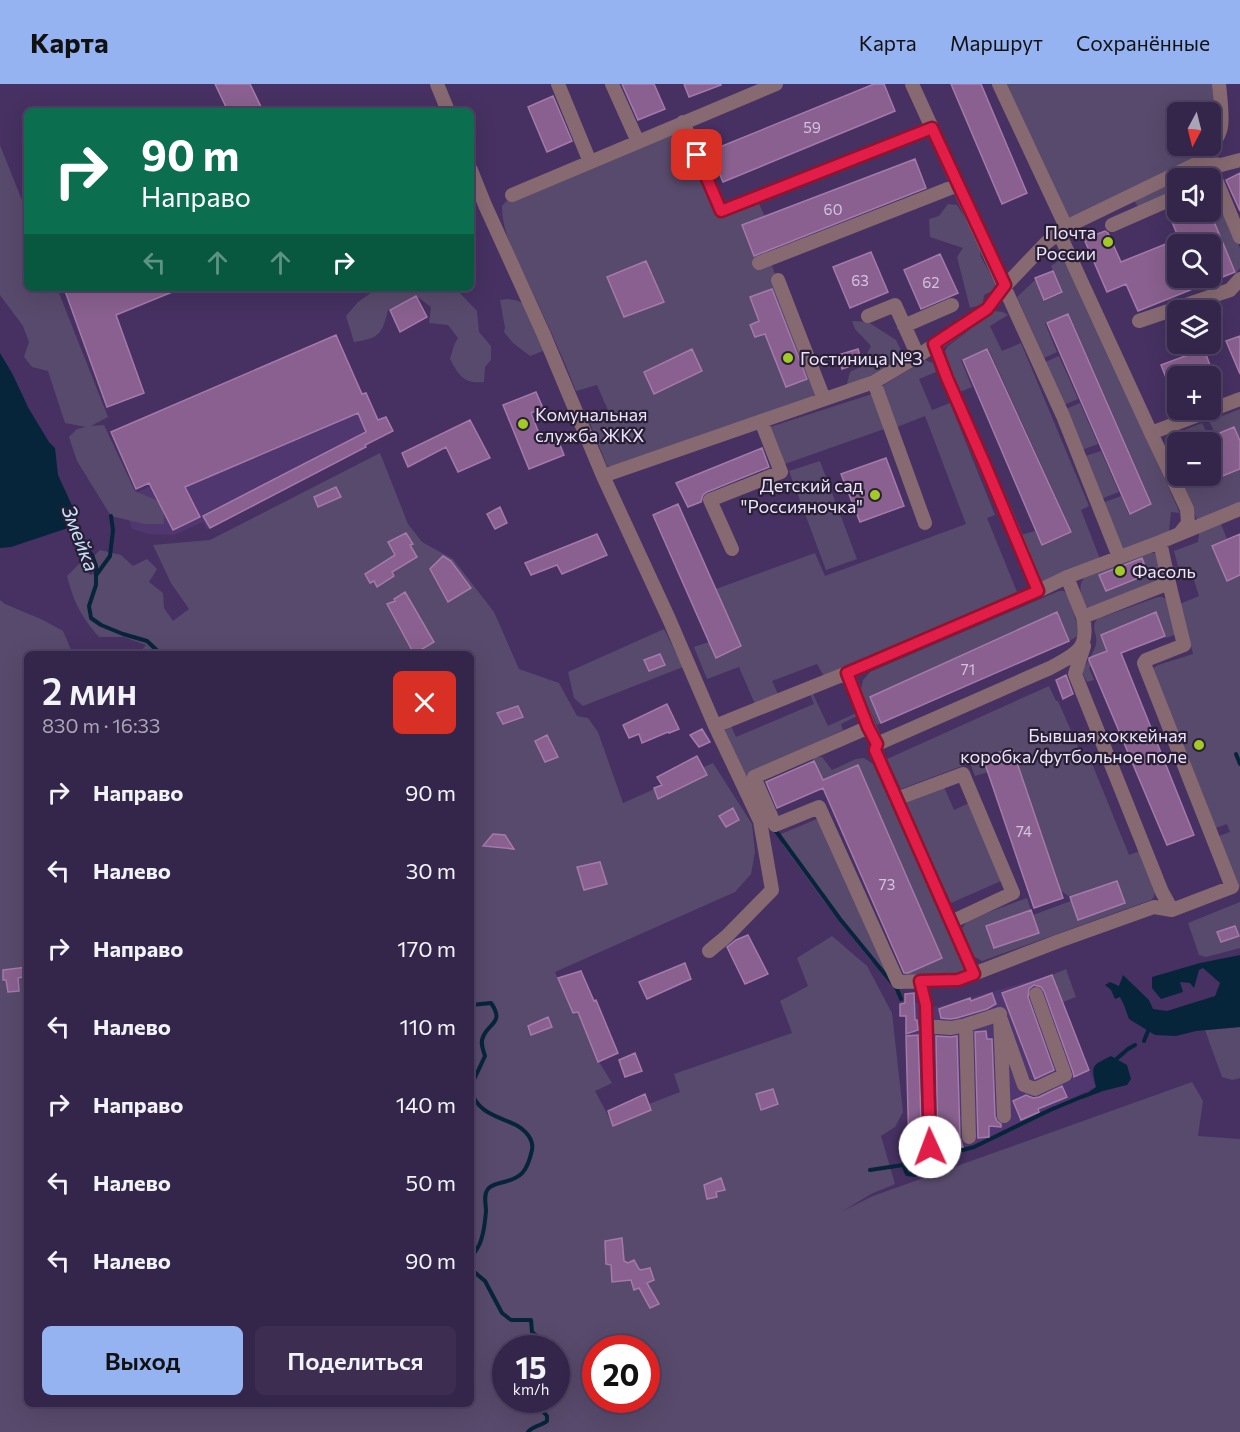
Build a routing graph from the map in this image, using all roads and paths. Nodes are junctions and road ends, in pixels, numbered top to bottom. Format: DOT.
graph roads {
  1 [pos="437,84"];
  2 [pos="558,84"];
  3 [pos="612,84"];
  4 [pos="776,84"];
  5 [pos="912,84"];
  6 [pos="999,84"];
  7 [pos="1219,84"];
  8 [pos="447,108"];
  9 [pos="683,122"];
  10 [pos="932,128"];
  11 [pos="638,142"];
  12 [pos="1240,160"];
  13 [pos="590,162"];
  14 [pos="1203,163"];
  15 [pos="1206,168"];
  16 [pos="474,178"];
  17 [pos="958,185"];
  18 [pos="512,195"];
  19 [pos="1221,198"];
  20 [pos="1167,201"];
  21 [pos="1112,225"];
  22 [pos="1060,227"];
  23 [pos="1240,237"];
  24 [pos="759,262"];
  25 [pos="1240,279"];
  26 [pos="778,280"];
  27 [pos="1005,285"];
  28 [pos="952,304"];
  29 [pos="868,316"];
  30 [pos="1139,321"];
  31 [pos="904,326"];
  32 [pos="934,344"];
  33 [pos="918,356"];
  34 [pos="874,382"];
  35 [pos="824,399"];
  36 [pos="1240,399"];
  37 [pos="761,422"];
  38 [pos="1151,433"];
  39 [pos="603,476"];
  40 [pos="1187,509"];
  41 [pos="1240,509"];
  42 [pos="925,524"];
  43 [pos="1195,527"];
  44 [pos="1180,533"];
  45 [pos="1160,542"];
  46 [pos="732,549"];
  47 [pos="1119,557"];
  48 [pos="1067,578"];
  49 [pos="1169,583"];
  50 [pos="1038,591"];
  51 [pos="1083,617"];
  52 [pos="1085,638"];
  53 [pos="847,673"];
  54 [pos="715,726"];
  55 [pos="868,727"];
  56 [pos="877,744"];
  57 [pos="896,799"];
  58 [pos="1162,892"];
  59 [pos="1154,907"];
  60 [pos="1172,910"];
  61 [pos="951,922"];
  62 [pos="709,951"];
  63 [pos="974,974"];
  64 [pos="920,981"];
  65 [pos="1036,994"];
  66 [pos="1000,1017"];
  67 [pos="966,1025"];
  68 [pos="926,1026"];
  69 [pos="1004,1116"];
  70 [pos="969,1137"];
  71 [pos="930,1147"];
  1 -- 8 [label="street"];
  2 -- 13 [label="street"];
  3 -- 11 [label="street"];
  4 -- 9 [label="street"];
  5 -- 10 [label="street"];
  6 -- 22 [label="street"];
  7 -- 14 [label="street"];
  9 -- 10 [label="street"];
  9 -- 11 [label="street"];
  10 -- 17 [label="street"];
  11 -- 13 [label="street"];
  12 -- 14 [label="street"];
  13 -- 18 [label="street"];
  14 -- 15 [label="street"];
  14 -- 22 [label="street"];
  16 -- 39 [label="street"];
  17 -- 24 [label="street"];
  17 -- 27 [label="street"];
  19 -- 23 [label="street"];
  20 -- 21 [label="street"];
  22 -- 27 [label="street"];
  22 -- 38 [label="street"];
  25 -- 30 [label="street"];
  26 -- 35 [label="street"];
  27 -- 32 [label="street"];
  27 -- 47 [label="street"];
  28 -- 31 [label="street"];
  29 -- 31 [label="street"];
  31 -- 33 [label="street"];
  32 -- 33 [label="street"];
  32 -- 50 [label="street"];
  33 -- 34 [label="street"];
  34 -- 35 [label="street"];
  34 -- 42 [label="street"];
  35 -- 37 [label="street"];
  36 -- 38 [label="street"];
  37 -- 39 [label="street"];
  37 -- 46 [label="street"];
  38 -- 40 [label="street"];
  39 -- 54 [label="street"];
  40 -- 43 [label="street"];
  40 -- 44 [label="street"];
  41 -- 43 [label="street"];
  43 -- 44 [label="street"];
  44 -- 45 [label="street"];
  45 -- 47 [label="street"];
  45 -- 49 [label="street"];
  47 -- 48 [label="street"];
  48 -- 50 [label="street"];
  48 -- 51 [label="street"];
  49 -- 51 [label="street"];
  49 -- 60 [label="street"];
  50 -- 53 [label="street"];
  51 -- 52 [label="street"];
  52 -- 56 [label="street"];
  52 -- 58 [label="street"];
  53 -- 54 [label="street"];
  53 -- 55 [label="street"];
  54 -- 62 [label="street"];
  55 -- 56 [label="street"];
  55 -- 64 [label="street"];
  56 -- 57 [label="street"];
  57 -- 61 [label="street"];
  57 -- 61 [label="street"];
  58 -- 59 [label="street"];
  58 -- 60 [label="street"];
  59 -- 60 [label="street"];
  59 -- 63 [label="street"];
  61 -- 63 [label="street"];
  63 -- 64 [label="street"];
  64 -- 68 [label="street"];
  65 -- 66 [label="street"];
  66 -- 67 [label="street"];
  66 -- 69 [label="street"];
  67 -- 68 [label="street"];
  67 -- 70 [label="street"];
  68 -- 71 [label="street"];
}
